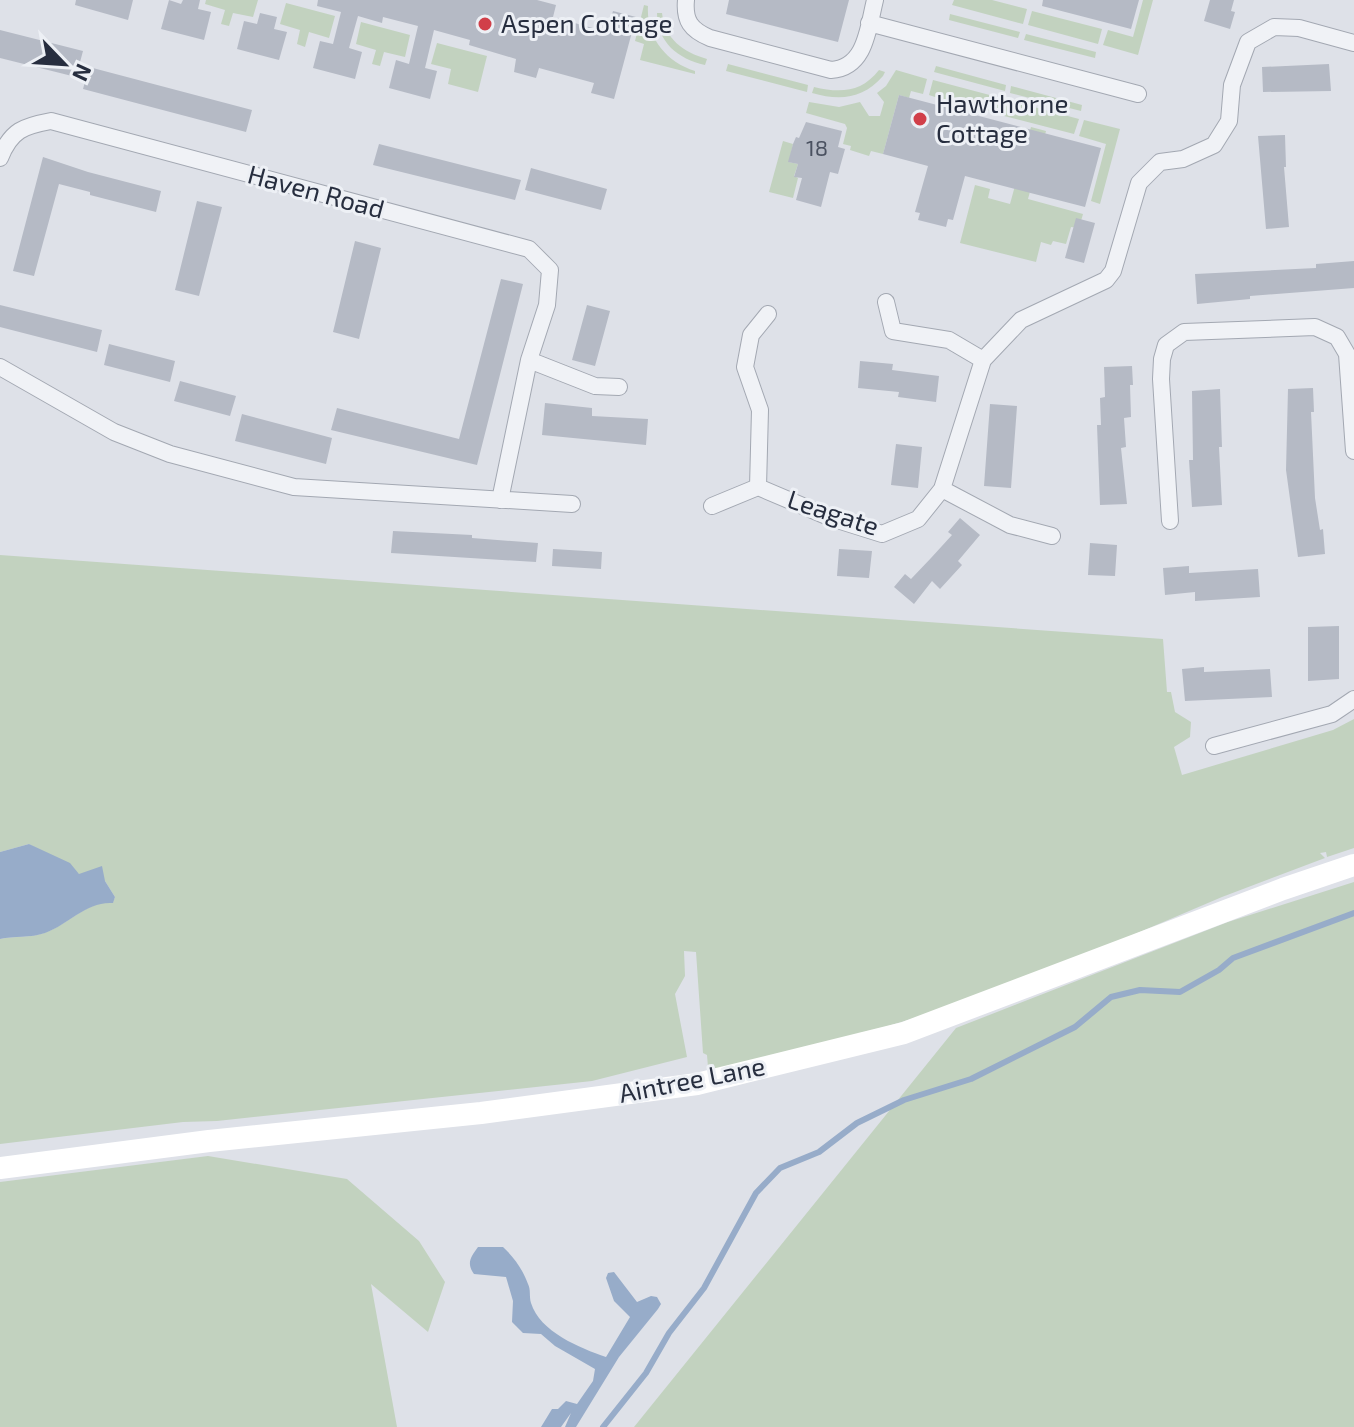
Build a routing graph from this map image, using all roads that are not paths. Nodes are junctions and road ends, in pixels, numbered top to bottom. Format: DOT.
graph roads {
  1 [pos="686,0"];
  2 [pos="875,0"];
  3 [pos="869,23"];
  4 [pos="1354,43"];
  5 [pos="1138,94"];
  6 [pos="0,158"];
  7 [pos="886,302"];
  8 [pos="768,314"];
  9 [pos="529,360"];
  10 [pos="983,360"];
  11 [pos="0,367"];
  12 [pos="619,387"];
  13 [pos="1354,451"];
  14 [pos="758,487"];
  15 [pos="942,489"];
  16 [pos="500,500"];
  17 [pos="572,504"];
  18 [pos="712,506"];
  19 [pos="1170,521"];
  20 [pos="1052,536"];
  21 [pos="1354,699"];
  22 [pos="1214,746"];
  23 [pos="1354,865"];
  24 [pos="0,1168"];
  1 -- 3 [label="street"];
  2 -- 3 [label="street"];
  3 -- 5 [label="street"];
  4 -- 10 [label="street, Leagate"];
  6 -- 9 [label="street, Haven Road"];
  7 -- 10 [label="street"];
  8 -- 14 [label="street, Leagate"];
  9 -- 12 [label="street"];
  9 -- 16 [label="street, Haven Road"];
  10 -- 15 [label="street, Leagate"];
  11 -- 16 [label="street"];
  13 -- 19 [label="street"];
  14 -- 15 [label="street, Leagate"];
  14 -- 18 [label="street, Leagate"];
  15 -- 20 [label="street"];
  16 -- 17 [label="street"];
  21 -- 22 [label="street"];
  23 -- 24 [label="main road, Aintree Lane"];
}
